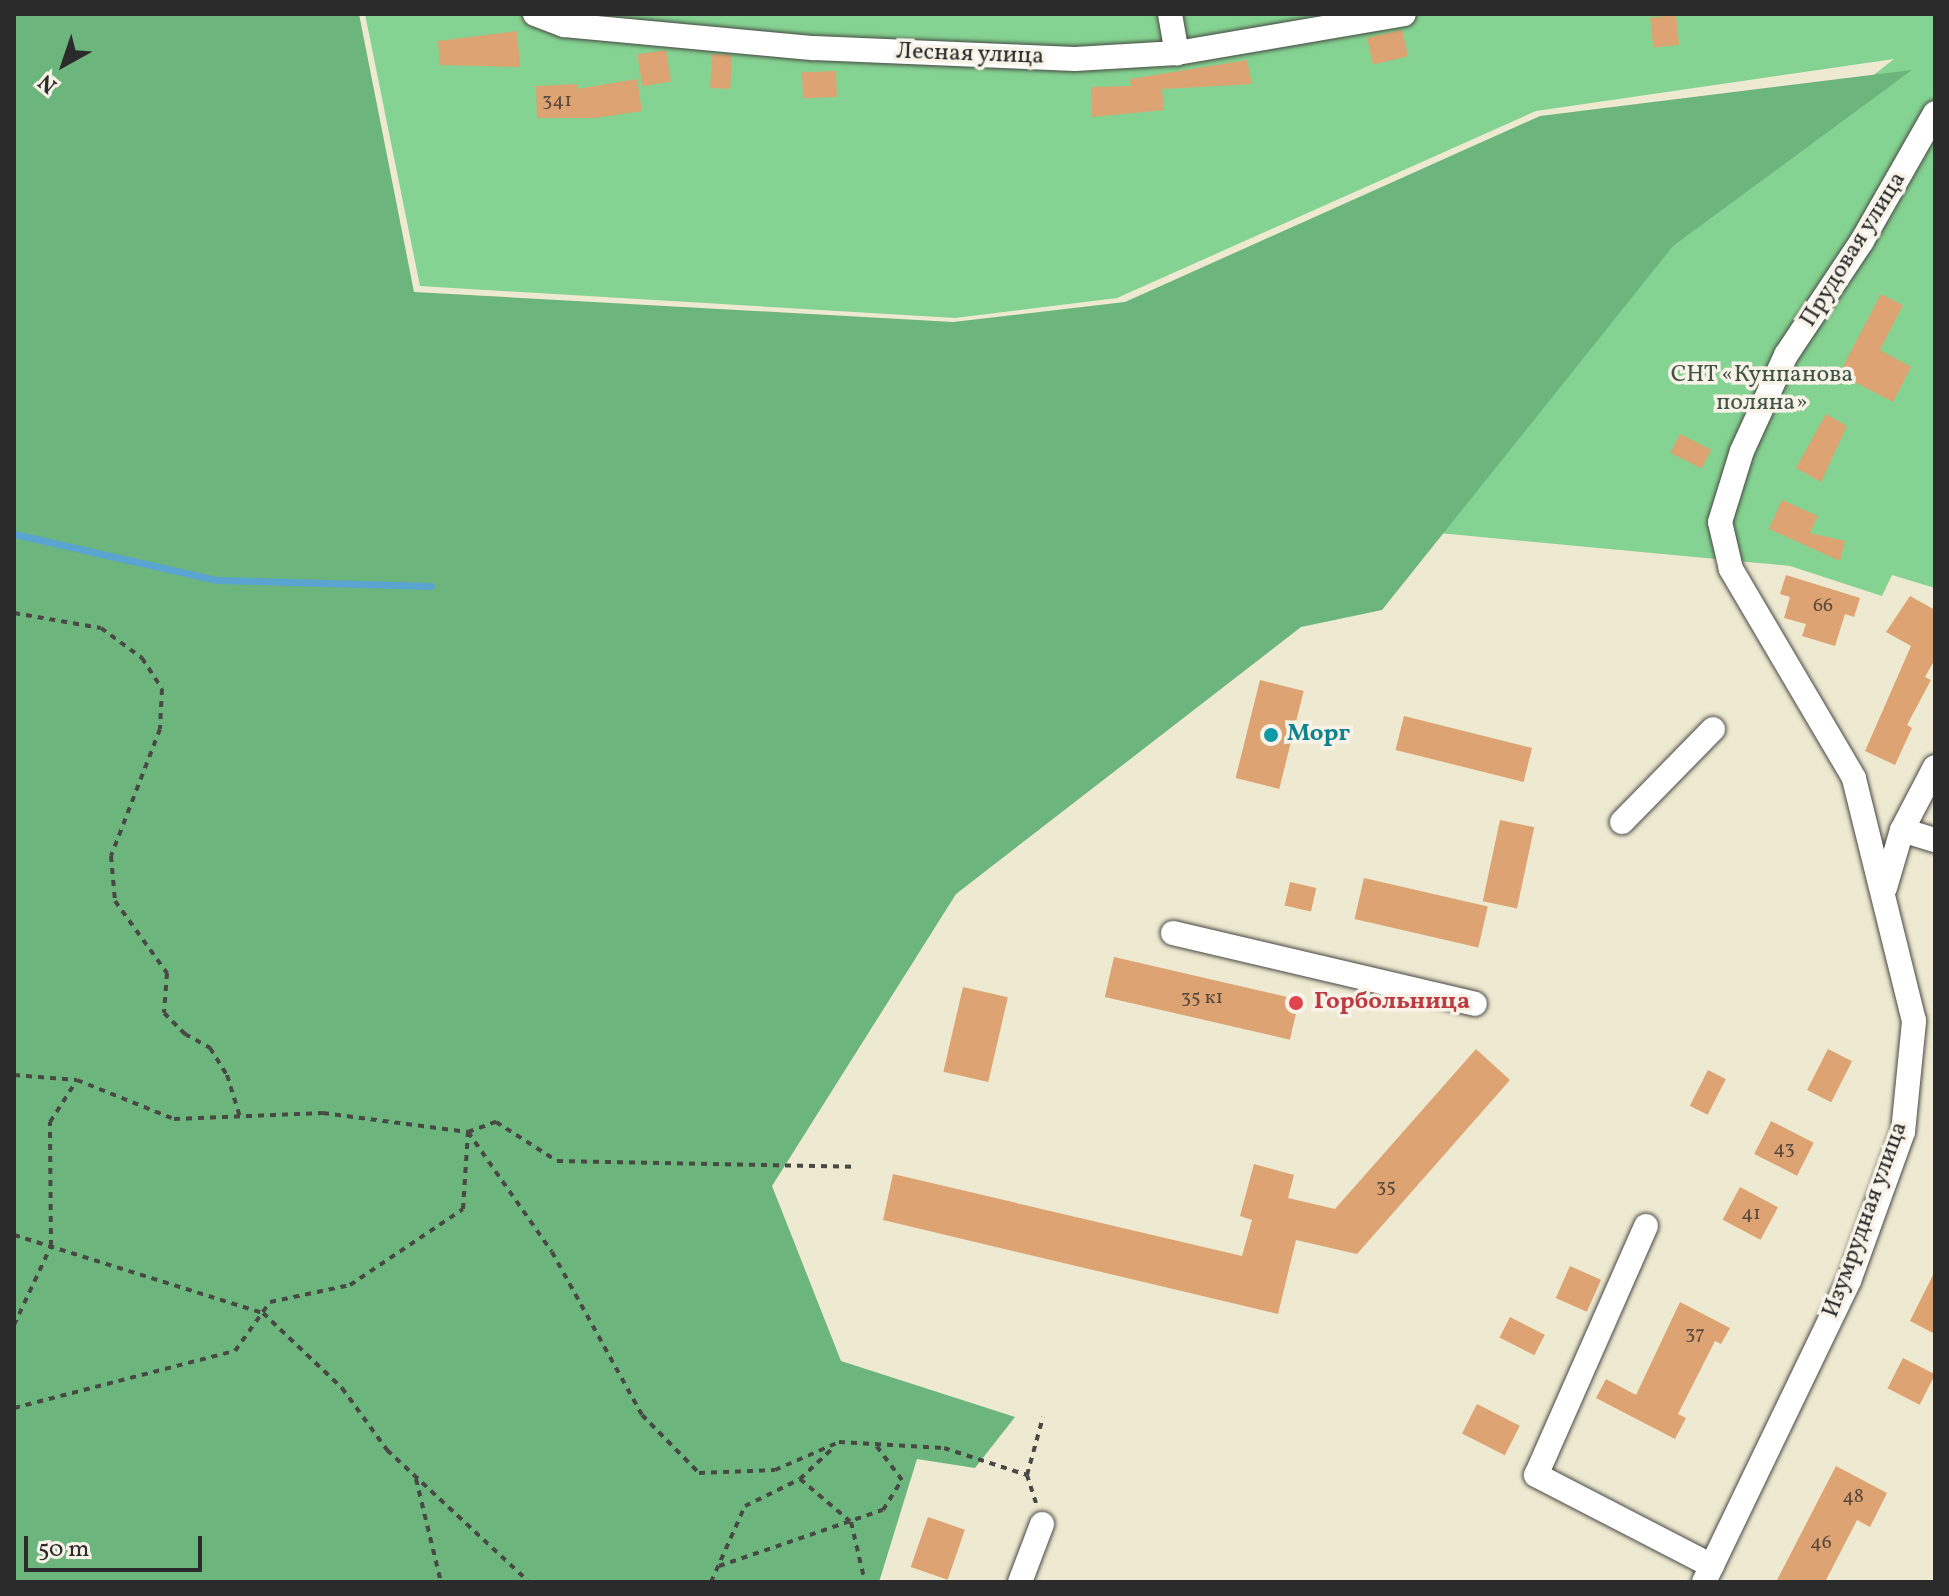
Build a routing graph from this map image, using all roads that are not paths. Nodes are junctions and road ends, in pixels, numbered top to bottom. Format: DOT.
graph roads {
  1 [pos="535,14"];
  2 [pos="1170,14"];
  3 [pos="1404,14"];
  4 [pos="1177,53"];
  5 [pos="1935,113"];
  6 [pos="1713,729"];
  7 [pos="1935,767"];
  8 [pos="1622,822"];
  9 [pos="1902,830"];
  10 [pos="1935,840"];
  11 [pos="1885,890"];
  12 [pos="1173,933"];
  13 [pos="1475,1004"];
  14 [pos="1646,1226"];
  15 [pos="1042,1524"];
  16 [pos="1708,1574"];
  17 [pos="1020,1582"];
  1 -- 4 [label="street, Лесная улица"];
  2 -- 4 [label="street"];
  3 -- 4 [label="street, Лесная улица"];
  5 -- 11 [label="street, Прудовая улица"];
  6 -- 8 [label="street"];
  7 -- 9 [label="street, Изумрудная улица"];
  9 -- 10 [label="street"];
  9 -- 11 [label="street, Изумрудная улица"];
  11 -- 16 [label="street, Изумрудная улица"];
  12 -- 13 [label="street"];
  14 -- 16 [label="street, Изумрудная улица"];
  15 -- 17 [label="street"];
}
